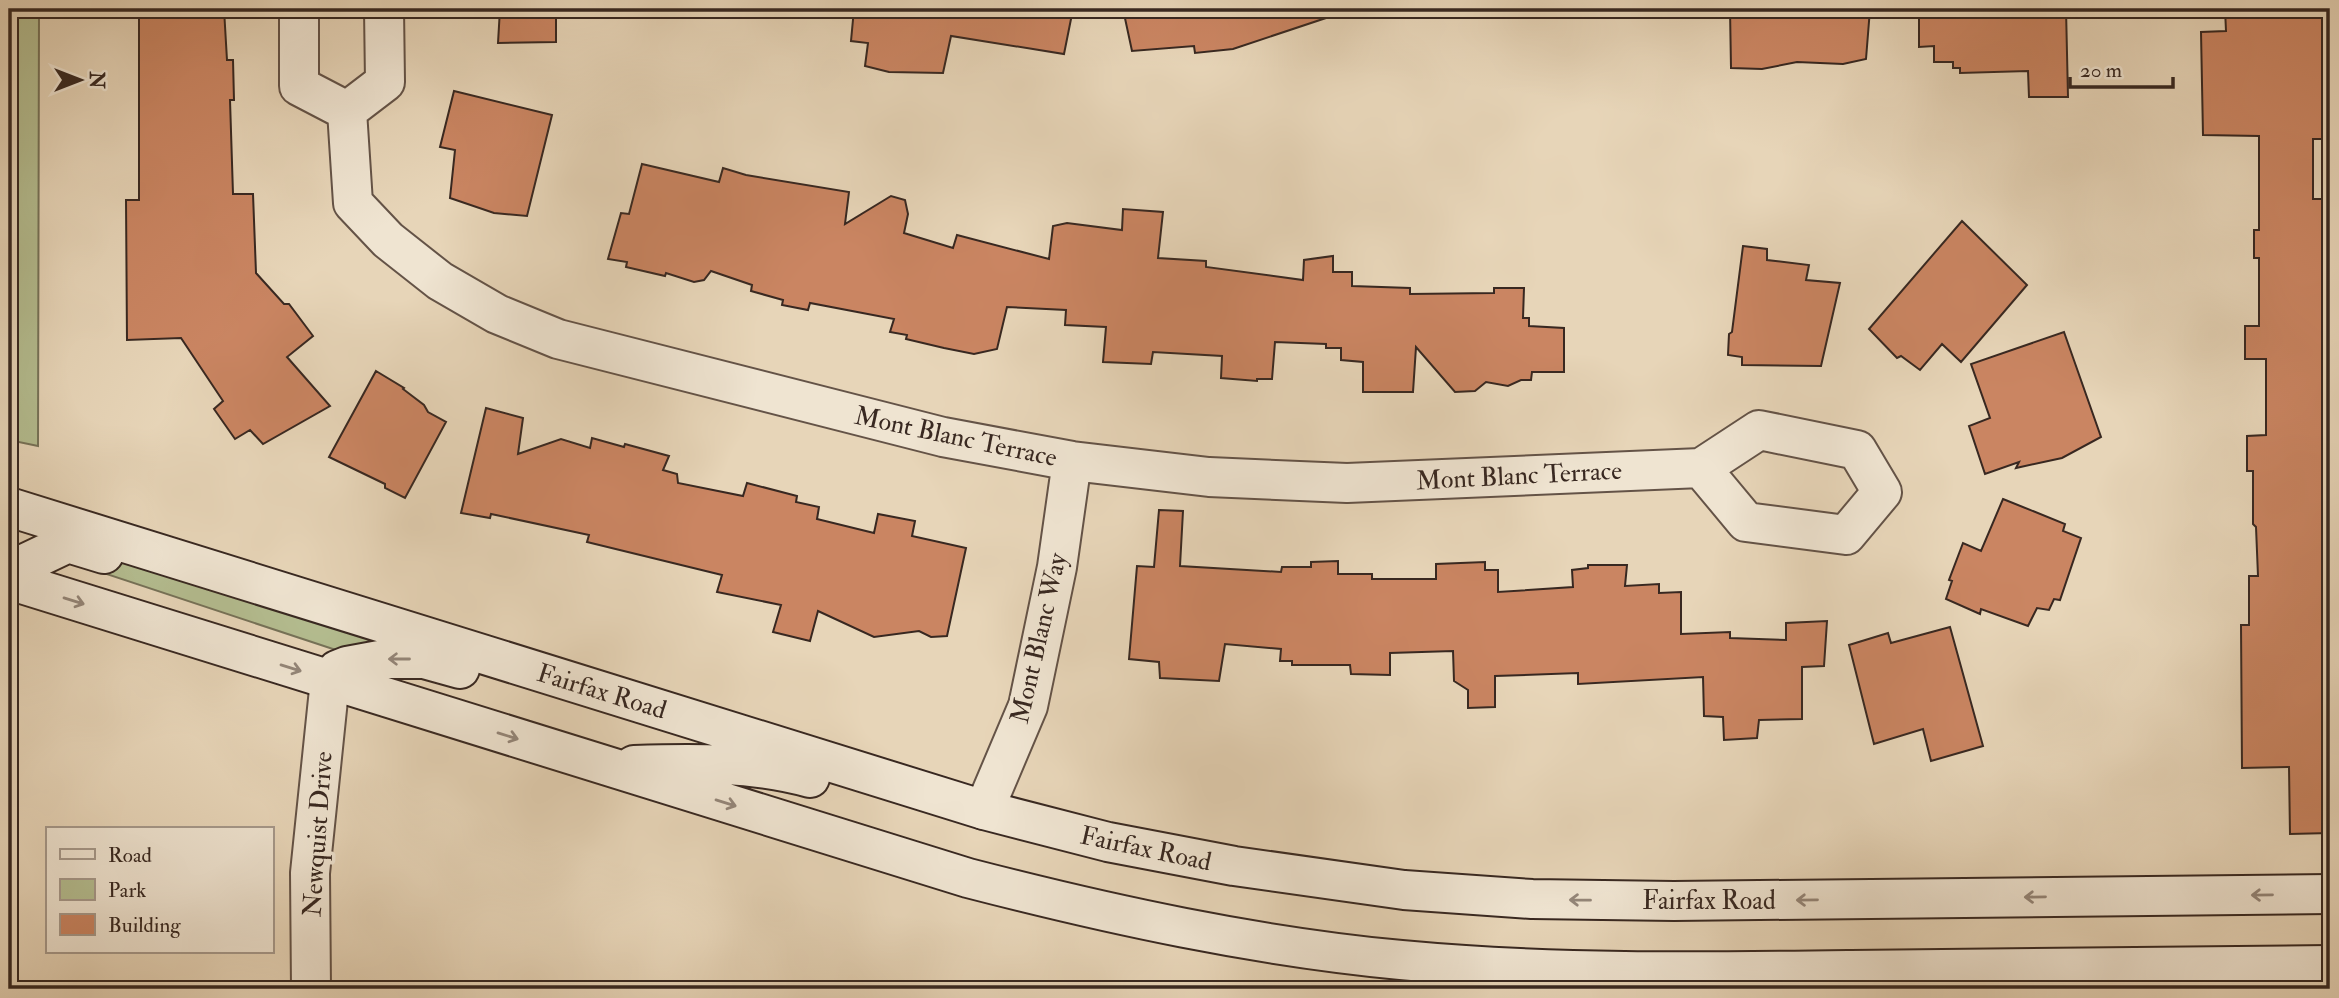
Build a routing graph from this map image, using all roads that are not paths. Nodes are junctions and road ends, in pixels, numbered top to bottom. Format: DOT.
graph roads {
  1 [pos="299,9"];
  2 [pos="384,9"];
  3 [pos="346,111"];
  4 [pos="1072,461"];
  5 [pos="1701,468"];
  6 [pos="9,507"];
  7 [pos="9,571"];
  8 [pos="228,575"];
  9 [pos="9,580"];
  10 [pos="330,680"];
  11 [pos="680,715"];
  12 [pos="607,766"];
  13 [pos="984,810"];
  14 [pos="2330,894"];
  15 [pos="2330,965"];
  16 [pos="311,989"];
  1 -- 3 [label="main road"];
  2 -- 3 [label="main road"];
  3 -- 4 [label="main road, Mont Blanc Terrace"];
  4 -- 5 [label="main road, Mont Blanc Terrace"];
  4 -- 13 [label="main road, Mont Blanc Way"];
  6 -- 8 [label="main road, Fairfax Road"];
  7 -- 8 [label="main road"];
  8 -- 11 [label="main road, Fairfax Road"];
  9 -- 10 [label="main road, one-way"];
  11 -- 10 [label="main road, one-way"];
  10 -- 12 [label="main road, one-way"];
  10 -- 16 [label="main road, Newquist Drive"];
  11 -- 13 [label="main road, Fairfax Road"];
  12 -- 13 [label="main road"];
  12 -- 15 [label="main road, one-way"];
  14 -- 13 [label="main road, Fairfax Road, one-way"];
}
